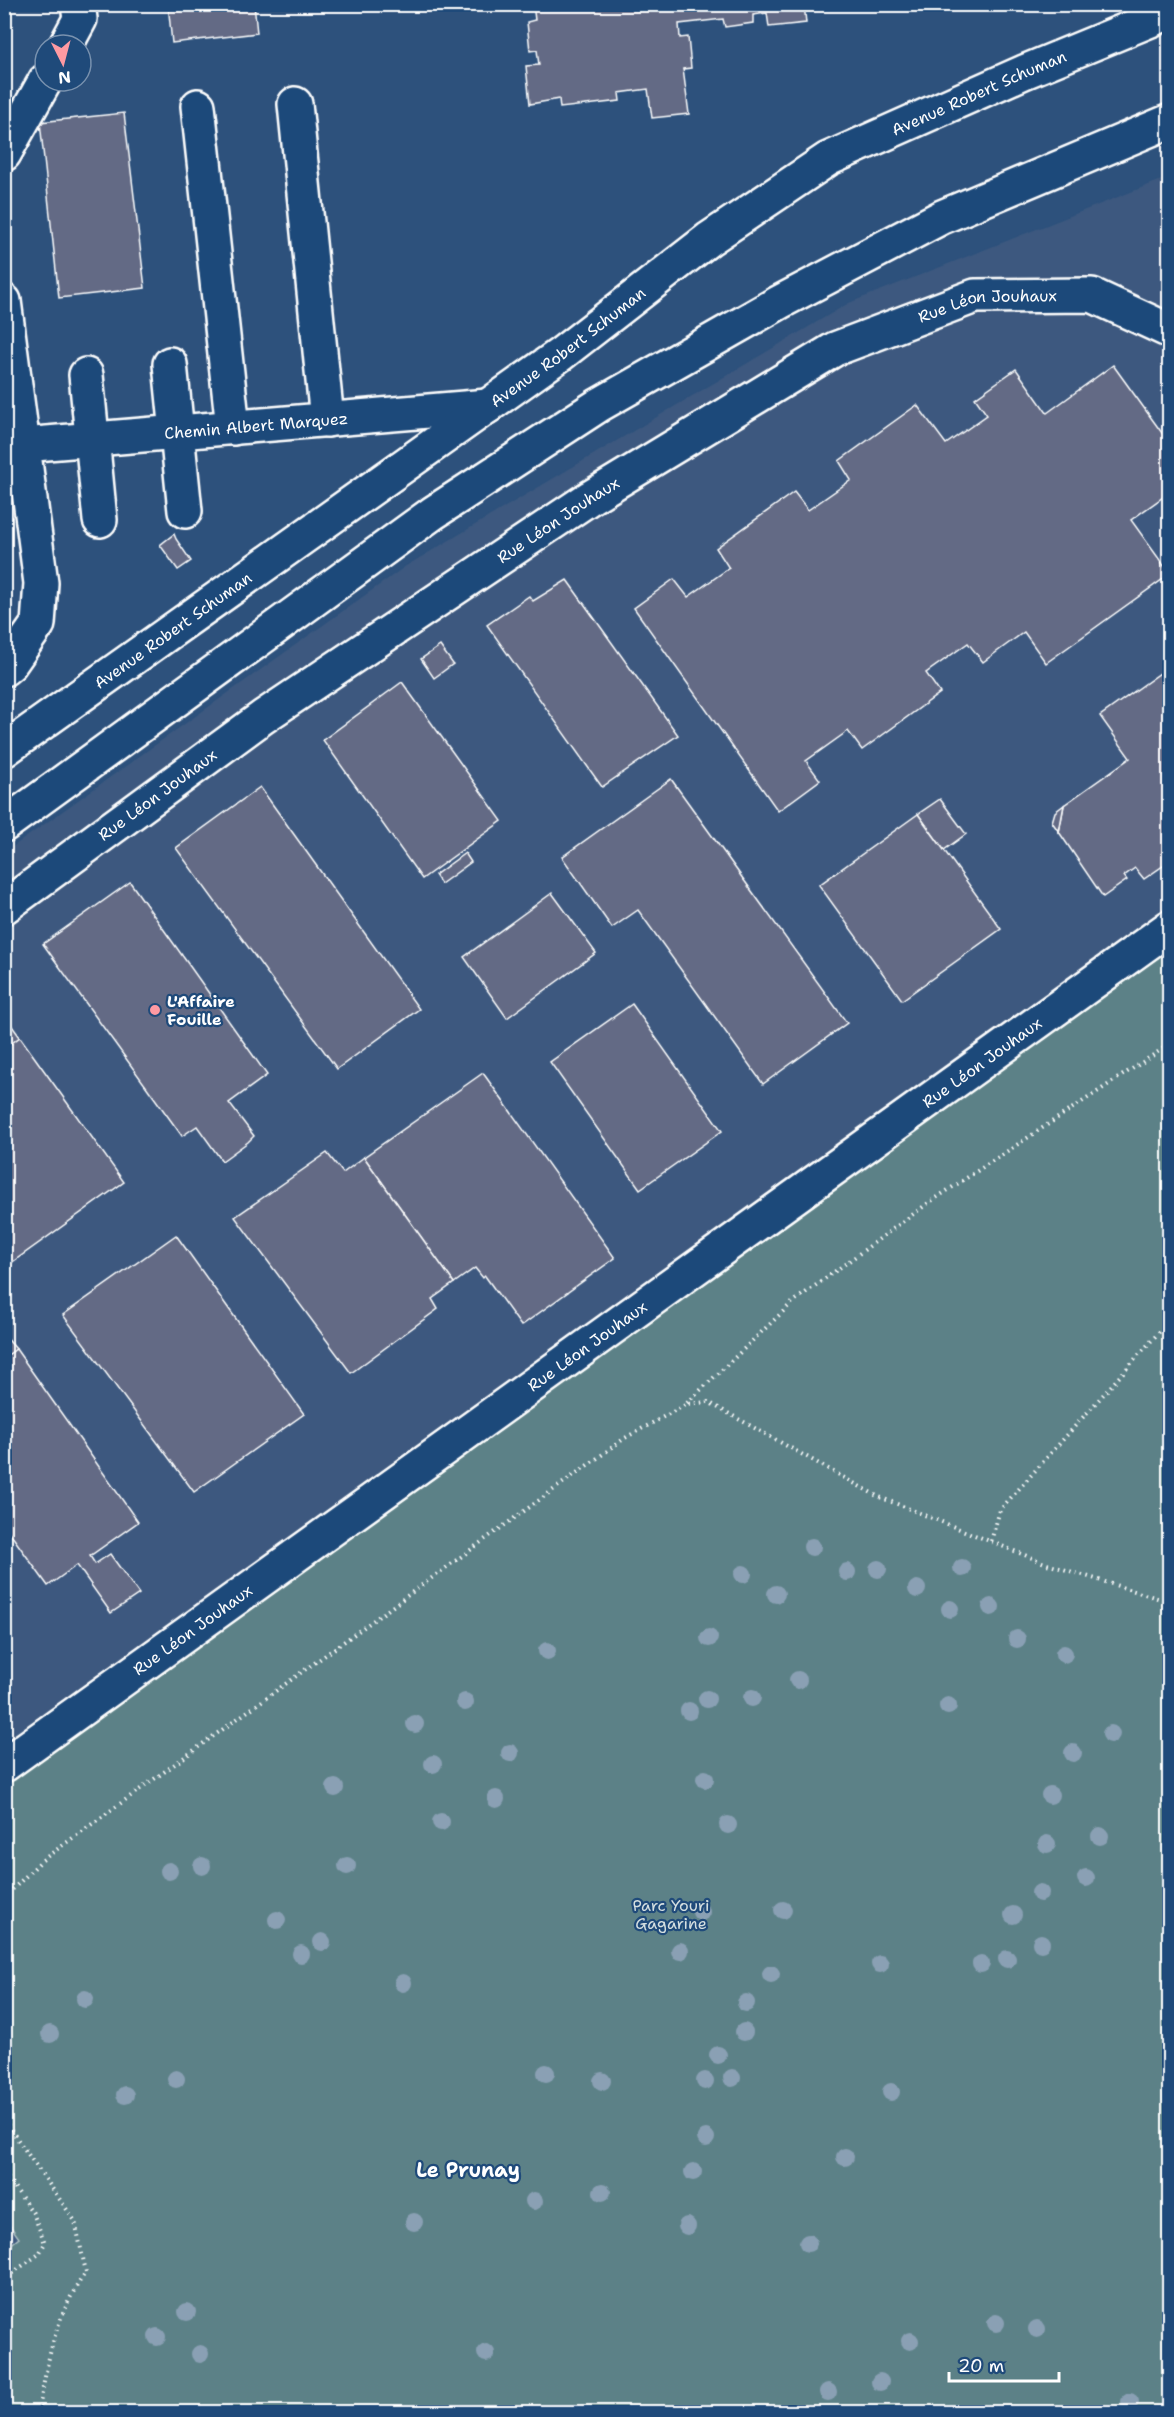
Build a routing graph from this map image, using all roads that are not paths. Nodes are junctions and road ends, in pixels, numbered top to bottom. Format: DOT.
graph roads {
  1 [pos="78,4"];
  2 [pos="1170,12"];
  3 [pos="73,33"];
  4 [pos="38,93"];
  5 [pos="295,104"];
  6 [pos="198,106"];
  7 [pos="1170,121"];
  8 [pos="4,154"];
  9 [pos="4,300"];
  10 [pos="1170,332"];
  11 [pos="171,364"];
  12 [pos="86,375"];
  13 [pos="488,406"];
  14 [pos="327,420"];
  15 [pos="233,428"];
  16 [pos="178,432"];
  17 [pos="93,439"];
  18 [pos="23,445"];
  19 [pos="185,511"];
  20 [pos="100,520"];
  21 [pos="4,669"];
  22 [pos="4,750"];
  23 [pos="4,825"];
  24 [pos="4,908"];
  25 [pos="1170,927"];
  26 [pos="4,1765"];
  1 -- 3 [label="main road"];
  2 -- 13 [label="main road, Avenue Robert Schuman"];
  4 -- 8 [label="main road"];
  5 -- 14 [label="main road"];
  6 -- 15 [label="main road"];
  7 -- 23 [label="main road"];
  9 -- 18 [label="main road"];
  10 -- 24 [label="main road, Rue Léon Jouhaux"];
  11 -- 16 [label="main road"];
  12 -- 17 [label="main road"];
  13 -- 14 [label="main road, Chemin Albert Marquez"];
  13 -- 22 [label="main road, Avenue Robert Schuman"];
  14 -- 15 [label="main road, Chemin Albert Marquez"];
  15 -- 16 [label="main road, Chemin Albert Marquez"];
  16 -- 17 [label="main road, Chemin Albert Marquez"];
  16 -- 19 [label="main road"];
  17 -- 18 [label="main road, Chemin Albert Marquez"];
  17 -- 20 [label="main road"];
  18 -- 21 [label="main road"];
  25 -- 26 [label="main road, Rue Léon Jouhaux"];
}
